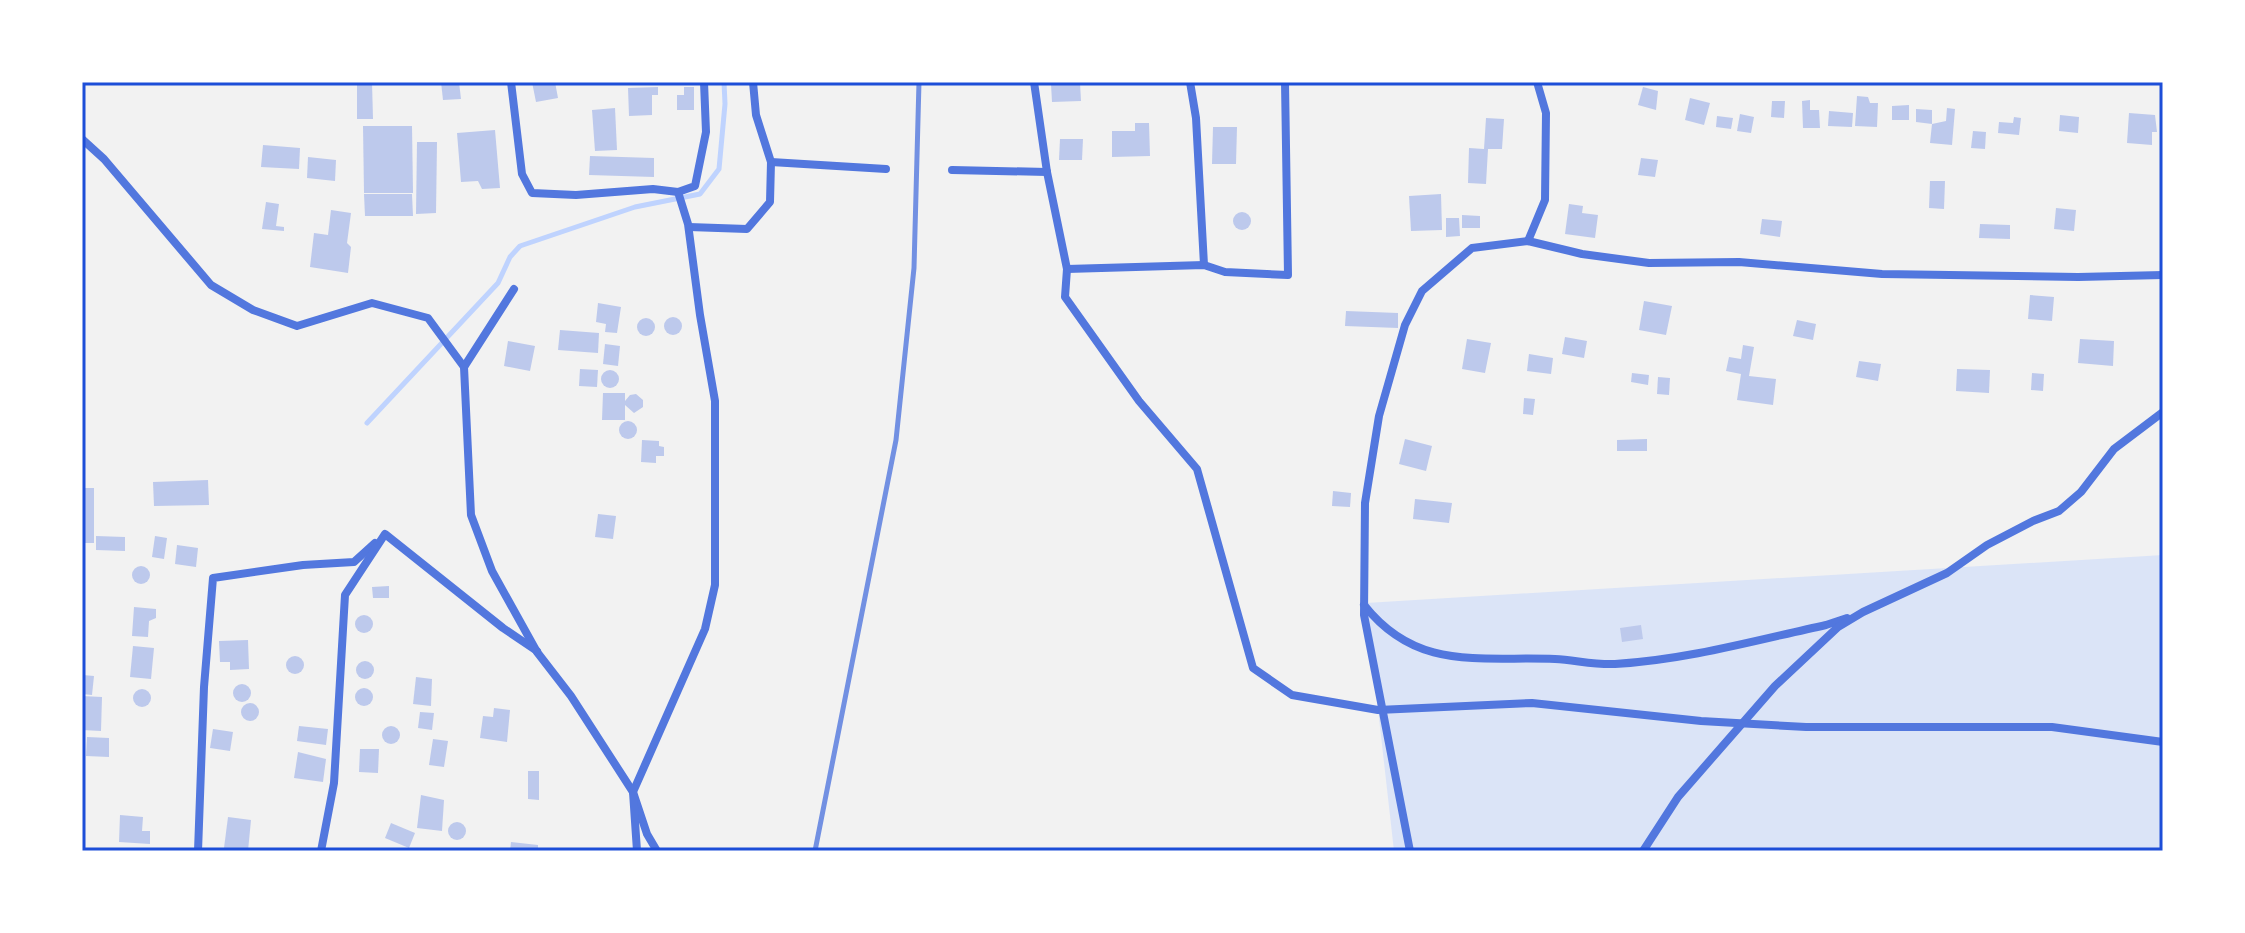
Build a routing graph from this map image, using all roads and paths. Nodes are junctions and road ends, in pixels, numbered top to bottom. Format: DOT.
graph roads {
  1 [pos="511,82"];
  2 [pos="704,82"];
  3 [pos="753,82"];
  4 [pos="1034,82"];
  5 [pos="1190,82"];
  6 [pos="1285,82"];
  7 [pos="1539,84"];
  8 [pos="82,139"];
  9 [pos="771,162"];
  10 [pos="886,169"];
  11 [pos="952,170"];
  12 [pos="1047,172"];
  13 [pos="678,192"];
  14 [pos="689,227"];
  15 [pos="1528,241"];
  16 [pos="1204,265"];
  17 [pos="1067,269"];
  18 [pos="2163,275"];
  19 [pos="514,289"];
  20 [pos="464,367"];
  21 [pos="2163,412"];
  22 [pos="385,534"];
  23 [pos="1364,605"];
  24 [pos="1863,612"];
  25 [pos="537,652"];
  26 [pos="1383,710"];
  27 [pos="1743,723"];
  28 [pos="2163,742"];
  29 [pos="633,792"];
  30 [pos="198,851"];
  31 [pos="321,851"];
  32 [pos="637,851"];
  33 [pos="657,851"];
  34 [pos="1410,851"];
  35 [pos="1643,851"];
  1 -- 13 [label="street"];
  2 -- 13 [label="street"];
  3 -- 9 [label="street"];
  4 -- 12 [label="street"];
  5 -- 16 [label="street"];
  6 -- 16 [label="street"];
  7 -- 15 [label="street"];
  8 -- 20 [label="street"];
  9 -- 10 [label="street"];
  9 -- 14 [label="street"];
  11 -- 12 [label="street"];
  12 -- 17 [label="street"];
  13 -- 14 [label="street"];
  14 -- 29 [label="street"];
  15 -- 18 [label="street"];
  15 -- 23 [label="street"];
  16 -- 17 [label="street"];
  17 -- 26 [label="street"];
  19 -- 20 [label="street"];
  20 -- 25 [label="street"];
  21 -- 24 [label="street"];
  22 -- 25 [label="street"];
  22 -- 30 [label="street"];
  22 -- 31 [label="street"];
  23 -- 24 [label="street"];
  23 -- 26 [label="street"];
  24 -- 27 [label="street"];
  25 -- 29 [label="street"];
  26 -- 27 [label="street"];
  26 -- 34 [label="street"];
  27 -- 28 [label="street"];
  27 -- 35 [label="street"];
  29 -- 32 [label="street"];
  29 -- 33 [label="street"];
}
